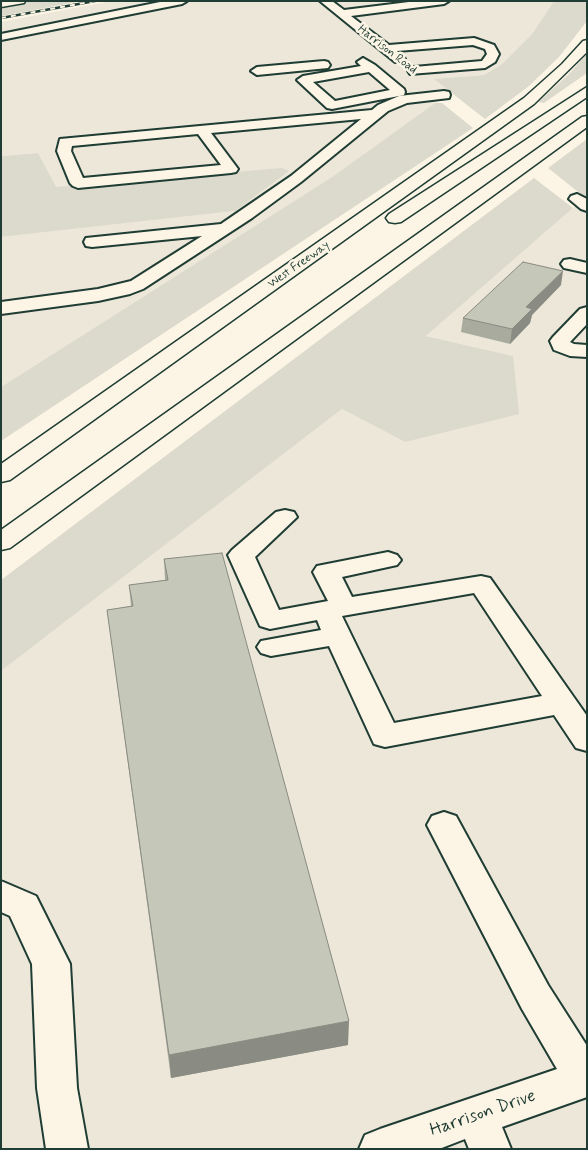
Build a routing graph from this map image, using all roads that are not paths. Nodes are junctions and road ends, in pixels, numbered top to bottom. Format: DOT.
graph roads {
  1 [pos="20,1"];
  2 [pos="182,1"];
  3 [pos="325,1"];
  4 [pos="444,1"];
  5 [pos="1,4"];
  6 [pos="341,14"];
  7 [pos="356,26"];
  8 [pos="341,28"];
  9 [pos="415,33"];
  10 [pos="1,37"];
  11 [pos="375,41"];
  12 [pos="438,44"];
  13 [pos="587,44"];
  14 [pos="386,49"];
  15 [pos="364,55"];
  16 [pos="397,58"];
  17 [pos="257,71"];
  18 [pos="414,71"];
  19 [pos="587,91"];
  20 [pos="332,105"];
  21 [pos="379,111"];
  22 [pos="587,120"];
  23 [pos="205,134"];
  24 [pos="226,228"];
  25 [pos="92,242"];
  26 [pos="1,308"];
  27 [pos="587,313"];
  28 [pos="587,351"];
  29 [pos="37,450"];
  30 [pos="1,475"];
  31 [pos="285,517"];
  32 [pos="1,542"];
  33 [pos="388,560"];
  34 [pos="335,609"];
  35 [pos="338,636"];
  36 [pos="271,648"];
  37 [pos="561,703"];
  38 [pos="587,740"];
  39 [pos="444,824"];
  40 [pos="1,895"];
  41 [pos="586,1079"];
  42 [pos="484,1132"];
  43 [pos="67,1149"];
  44 [pos="380,1149"];
  1 -- 5 [label="main road"];
  2 -- 10 [label="street"];
  3 -- 6 [label="street, Harrison Road"];
  4 -- 6 [label="street"];
  6 -- 7 [label="street, Harrison Road"];
  7 -- 8 [label="street"];
  7 -- 11 [label="street, Harrison Road"];
  9 -- 12 [label="street"];
  11 -- 14 [label="street, Harrison Road"];
  11 -- 15 [label="street"];
  12 -- 14 [label="street"];
  12 -- 18 [label="street"];
  13 -- 29 [label="main road, West Freeway"];
  14 -- 16 [label="street, Harrison Road"];
  15 -- 16 [label="street"];
  15 -- 17 [label="street"];
  15 -- 20 [label="street"];
  15 -- 20 [label="street"];
  16 -- 18 [label="street, Harrison Road"];
  18 -- 21 [label="street, Harrison Road"];
  19 -- 29 [label="main road"];
  20 -- 21 [label="street"];
  21 -- 23 [label="street"];
  21 -- 24 [label="street"];
  22 -- 32 [label="main road"];
  23 -- 23 [label="street"];
  24 -- 25 [label="street"];
  24 -- 26 [label="street"];
  27 -- 28 [label="street"];
  29 -- 30 [label="main road, West Freeway"];
  31 -- 34 [label="street"];
  33 -- 34 [label="street"];
  34 -- 35 [label="street"];
  34 -- 37 [label="street"];
  35 -- 36 [label="street"];
  35 -- 37 [label="street"];
  37 -- 38 [label="street"];
  39 -- 41 [label="street"];
  40 -- 43 [label="street"];
  41 -- 42 [label="street, Harrison Drive"];
  42 -- 44 [label="street, Harrison Drive"];
}
